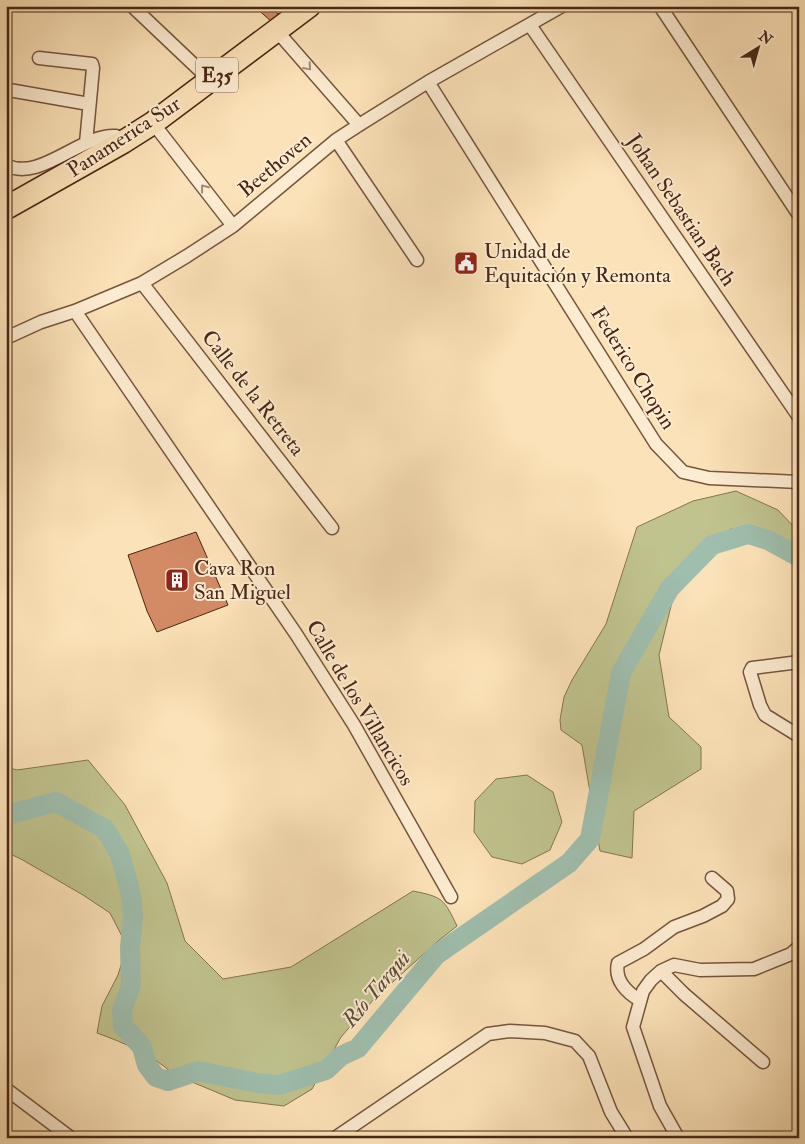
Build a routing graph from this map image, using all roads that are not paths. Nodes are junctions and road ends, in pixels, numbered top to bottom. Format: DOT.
graph roads {
  1 [pos="132,6"];
  2 [pos="309,6"];
  3 [pos="562,6"];
  4 [pos="660,6"];
  5 [pos="530,25"];
  6 [pos="276,30"];
  7 [pos="39,58"];
  8 [pos="210,80"];
  9 [pos="428,82"];
  10 [pos="9,90"];
  11 [pos="89,104"];
  12 [pos="153,123"];
  13 [pos="359,124"];
  14 [pos="336,140"];
  15 [pos="123,142"];
  16 [pos="86,143"];
  17 [pos="6,165"];
  18 [pos="6,208"];
  19 [pos="799,215"];
  20 [pos="233,226"];
  21 [pos="417,260"];
  22 [pos="142,283"];
  23 [pos="75,311"];
  24 [pos="6,338"];
  25 [pos="799,417"];
  26 [pos="799,482"];
  27 [pos="332,528"];
  28 [pos="799,662"];
  29 [pos="799,736"];
  30 [pos="712,878"];
  31 [pos="451,897"];
  32 [pos="799,947"];
  33 [pos="661,971"];
  34 [pos="640,1000"];
  35 [pos="763,1062"];
  36 [pos="6,1089"];
  37 [pos="71,1138"];
  38 [pos="335,1138"];
  39 [pos="627,1138"];
  40 [pos="678,1138"];
  1 -- 8 [label="street"];
  2 -- 6 [label="highway, Panamerica Sur / E35"];
  3 -- 5 [label="street, Beethoven"];
  4 -- 19 [label="street"];
  5 -- 9 [label="street, Beethoven"];
  5 -- 25 [label="street, Johan Sebastian Bach"];
  6 -- 8 [label="highway, Panamerica Sur / E35"];
  6 -- 13 [label="street, one-way"];
  7 -- 11 [label="street"];
  8 -- 12 [label="highway, Panamerica Sur / E35"];
  9 -- 13 [label="street, Beethoven"];
  9 -- 26 [label="street, Federico Chopin"];
  10 -- 11 [label="street"];
  11 -- 16 [label="street"];
  12 -- 15 [label="highway, Panamerica Sur / E35"];
  20 -- 12 [label="street, one-way"];
  13 -- 14 [label="street, Beethoven"];
  14 -- 20 [label="street, Beethoven"];
  14 -- 21 [label="street"];
  15 -- 16 [label="street"];
  15 -- 18 [label="highway, Panamerica Sur / E35"];
  16 -- 17 [label="street"];
  20 -- 22 [label="street, Beethoven"];
  22 -- 23 [label="street, Beethoven"];
  22 -- 27 [label="street, Calle de la Retreta"];
  23 -- 24 [label="street, Beethoven"];
  23 -- 31 [label="street, Calle de los Villancicos"];
  28 -- 29 [label="street"];
  30 -- 34 [label="street"];
  32 -- 33 [label="street"];
  33 -- 34 [label="street"];
  33 -- 35 [label="street"];
  34 -- 40 [label="street"];
  36 -- 37 [label="street"];
  38 -- 39 [label="street"];
}
